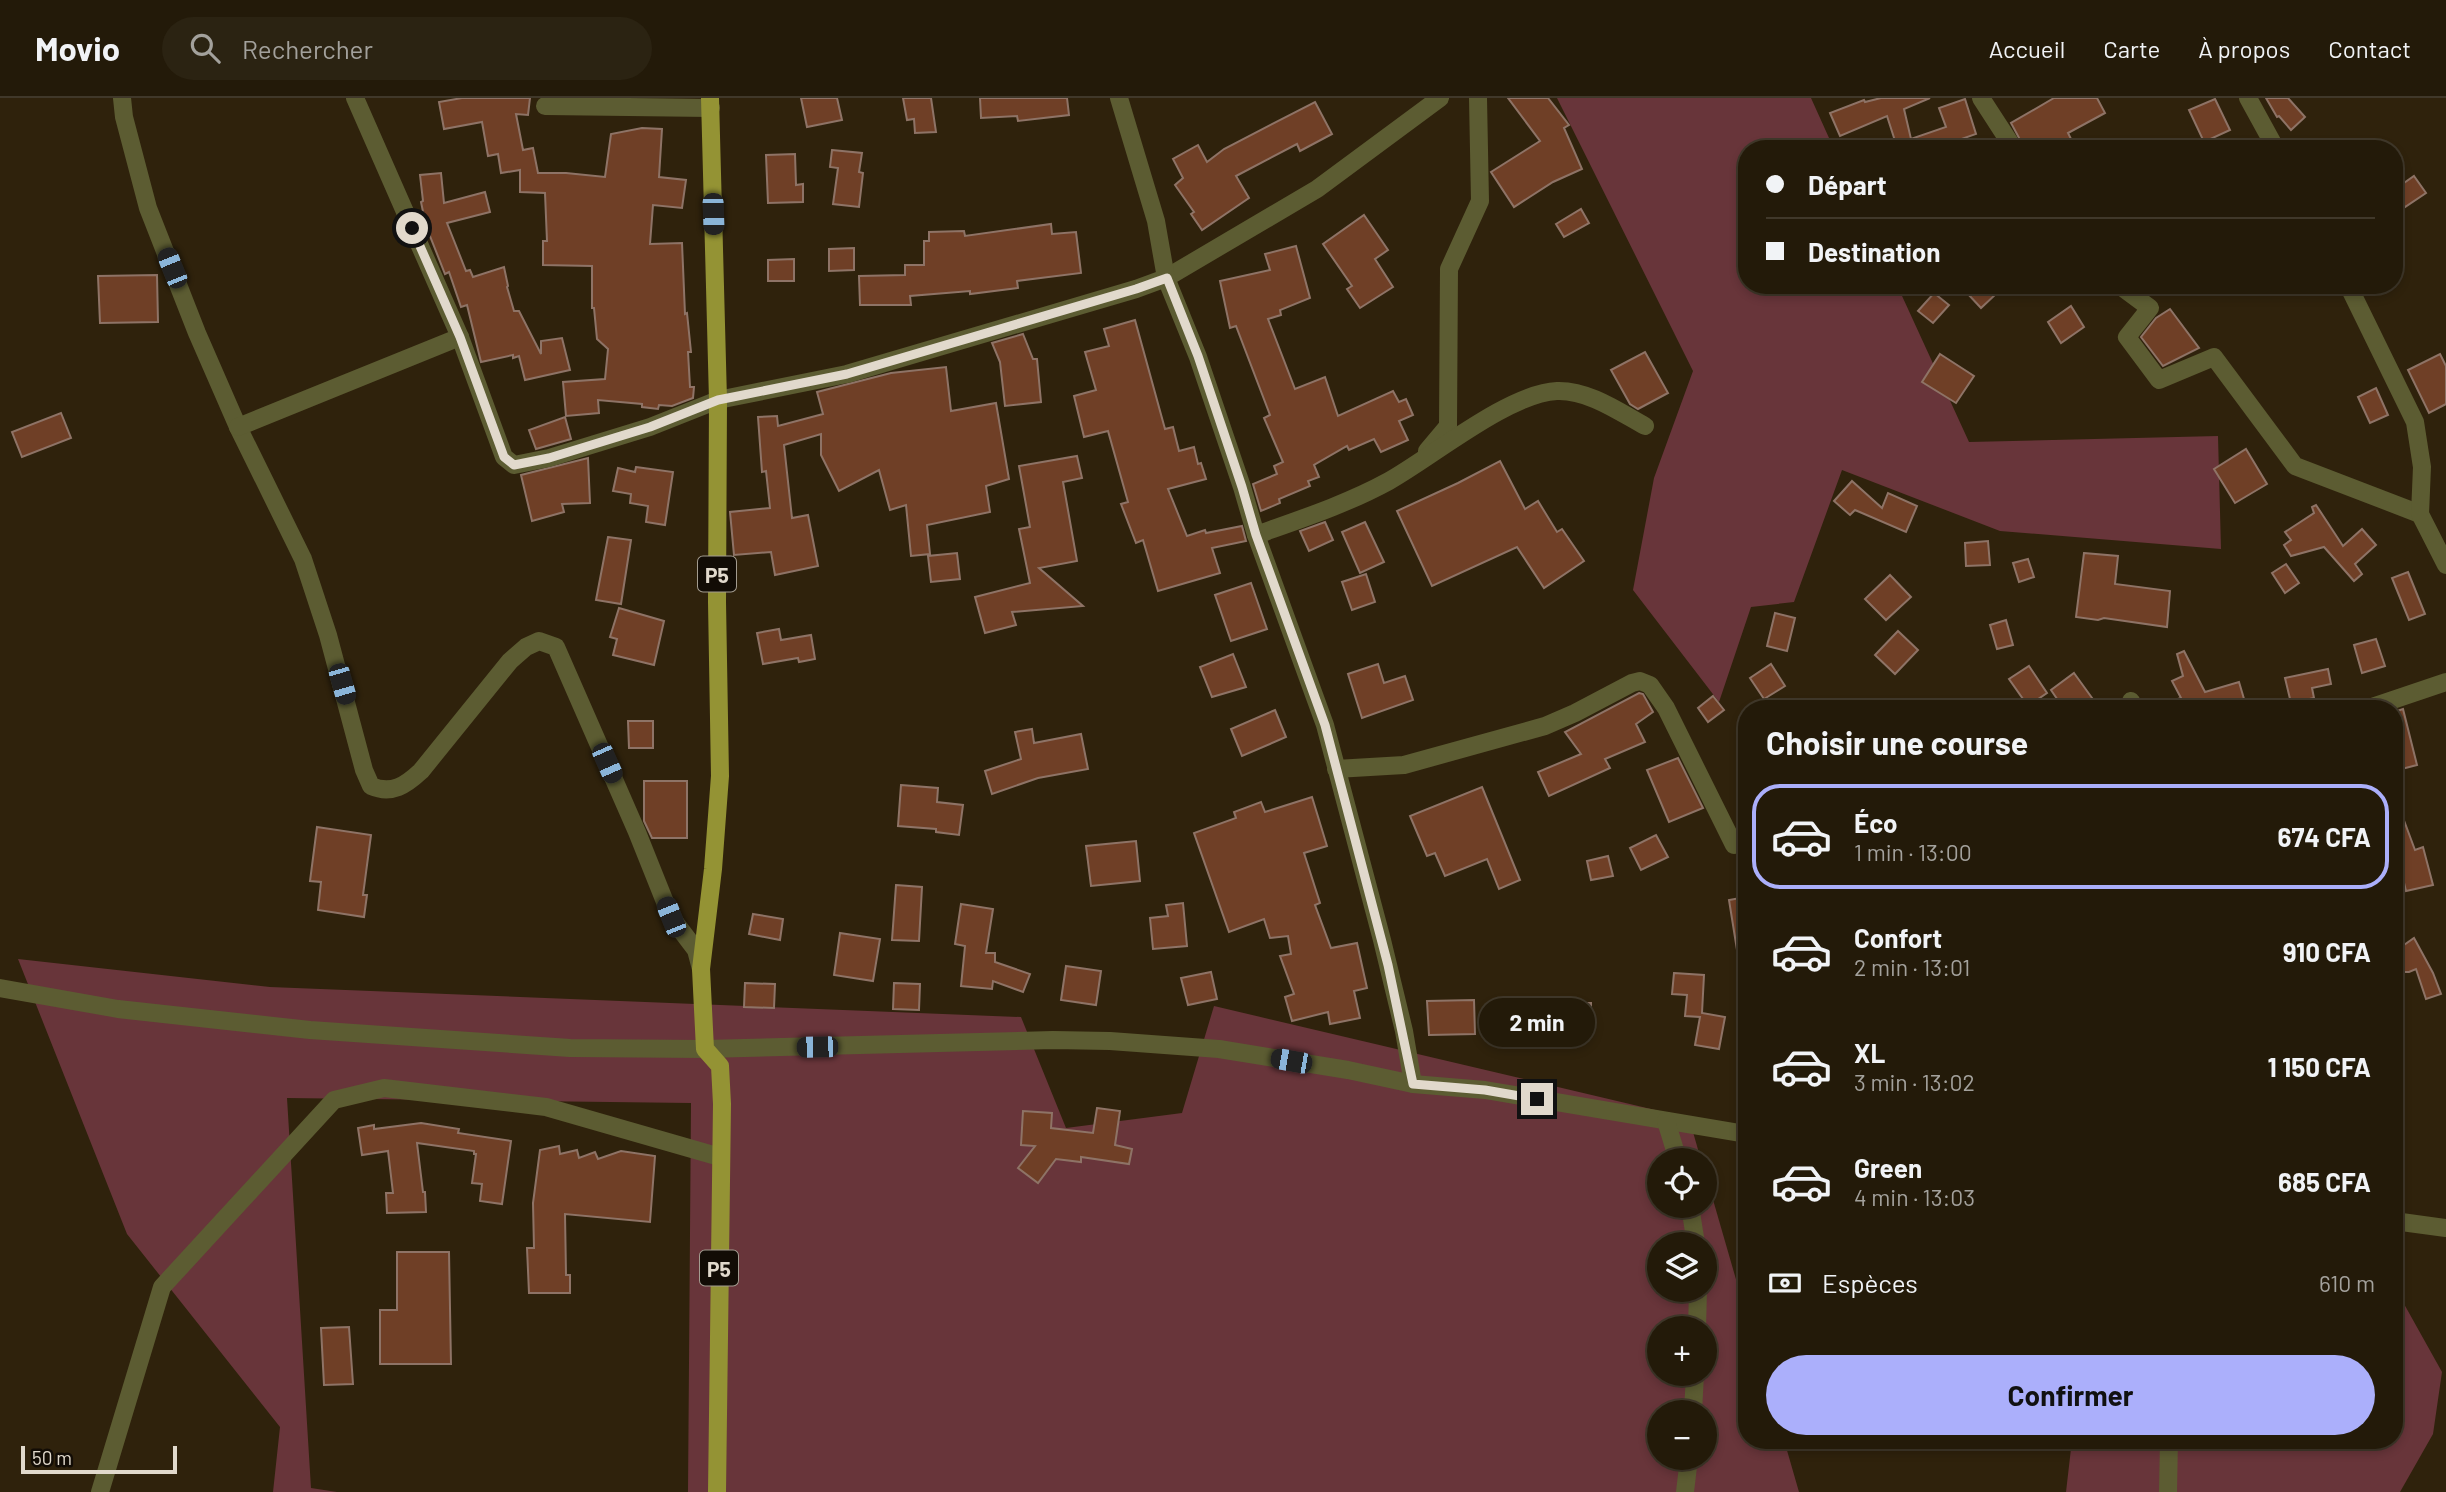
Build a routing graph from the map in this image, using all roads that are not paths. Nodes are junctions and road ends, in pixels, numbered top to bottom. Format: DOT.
graph roads {
  1 [pos="122,98"];
  2 [pos="355,98"];
  3 [pos="1119,98"];
  4 [pos="1440,98"];
  5 [pos="1478,98"];
  6 [pos="1981,98"];
  7 [pos="2248,98"];
  8 [pos="710,103"];
  9 [pos="545,106"];
  10 [pos="2008,140"];
  11 [pos="2271,140"];
  12 [pos="1167,278"];
  13 [pos="2132,294"];
  14 [pos="2352,294"];
  15 [pos="460,337"];
  16 [pos="718,400"];
  17 [pos="1645,426"];
  18 [pos="238,427"];
  19 [pos="1412,467"];
  20 [pos="2420,514"];
  21 [pos="1256,535"];
  22 [pos="2446,565"];
  23 [pos="2446,682"];
  24 [pos="2393,700"];
  25 [pos="1336,769"];
  26 [pos="1734,845"];
  27 [pos="701,969"];
  28 [pos="0,988"];
  29 [pos="705,1049"];
  30 [pos="1413,1084"];
  31 [pos="1666,1121"];
  32 [pos="1738,1133"];
  33 [pos="1674,1148"];
  34 [pos="720,1157"];
  35 [pos="2403,1222"];
  36 [pos="2446,1228"];
  37 [pos="2169,1449"];
  38 [pos="1688,1470"];
  39 [pos="100,1492"];
  40 [pos="717,1492"];
  41 [pos="1685,1492"];
  42 [pos="2168,1492"];
  1 -- 18 [label="street"];
  2 -- 15 [label="street"];
  3 -- 12 [label="street"];
  4 -- 12 [label="street"];
  5 -- 19 [label="street"];
  6 -- 10 [label="street"];
  7 -- 11 [label="street"];
  8 -- 9 [label="street"];
  8 -- 16 [label="main road, P5"];
  12 -- 16 [label="street"];
  12 -- 21 [label="street"];
  13 -- 20 [label="street"];
  14 -- 20 [label="street"];
  15 -- 16 [label="street"];
  15 -- 18 [label="street"];
  16 -- 27 [label="main road, P5"];
  17 -- 19 [label="street"];
  18 -- 27 [label="street"];
  19 -- 21 [label="street"];
  20 -- 22 [label="street"];
  21 -- 25 [label="street"];
  23 -- 24 [label="street"];
  25 -- 26 [label="street"];
  25 -- 30 [label="street"];
  27 -- 29 [label="main road, P5"];
  28 -- 29 [label="street"];
  29 -- 30 [label="street"];
  29 -- 34 [label="main road, P5"];
  30 -- 31 [label="street"];
  31 -- 32 [label="street"];
  31 -- 33 [label="street"];
  34 -- 39 [label="street"];
  34 -- 40 [label="main road, P5"];
  35 -- 36 [label="street"];
  37 -- 42 [label="street"];
  38 -- 41 [label="street"];
}
